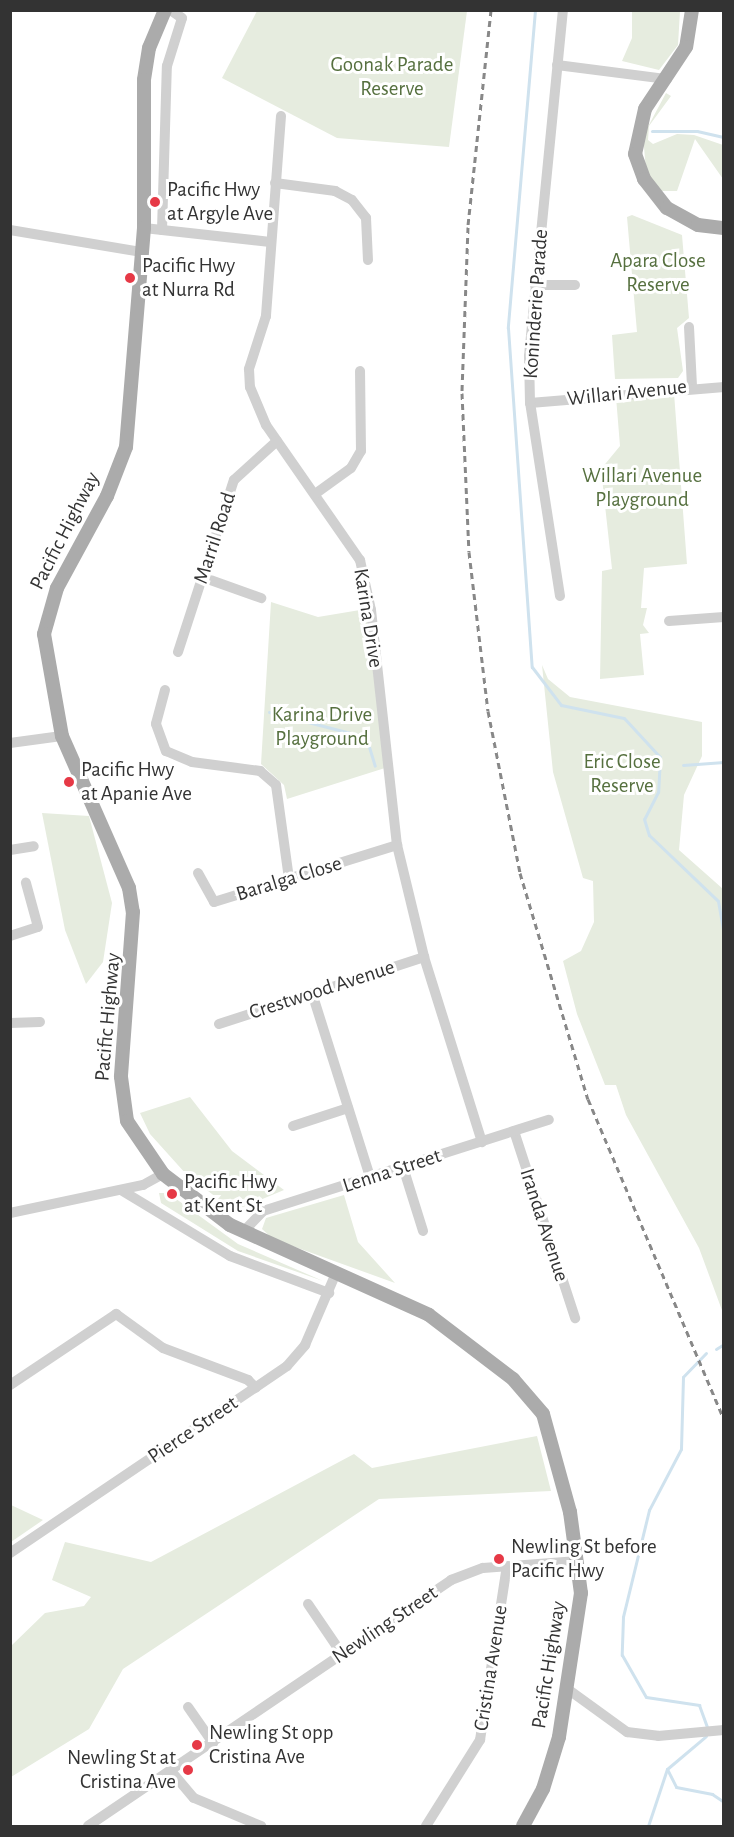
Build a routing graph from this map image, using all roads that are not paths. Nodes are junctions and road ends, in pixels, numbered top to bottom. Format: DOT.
graph roads {
  1 [pos="167,10"];
  2 [pos="563,10"];
  3 [pos="692,10"];
  4 [pos="556,65"];
  5 [pos="667,79"];
  6 [pos="281,116"];
  7 [pos="275,183"];
  8 [pos="144,228"];
  9 [pos="723,228"];
  10 [pos="10,230"];
  11 [pos="162,230"];
  12 [pos="270,242"];
  13 [pos="142,252"];
  14 [pos="368,260"];
  15 [pos="535,285"];
  16 [pos="575,285"];
  17 [pos="689,327"];
  18 [pos="360,371"];
  19 [pos="692,386"];
  20 [pos="723,387"];
  21 [pos="531,403"];
  22 [pos="277,441"];
  23 [pos="315,494"];
  24 [pos="202,577"];
  25 [pos="560,596"];
  26 [pos="261,598"];
  27 [pos="723,617"];
  28 [pos="669,621"];
  29 [pos="178,652"];
  30 [pos="165,690"];
  31 [pos="62,736"];
  32 [pos="10,743"];
  33 [pos="397,845"];
  34 [pos="34,846"];
  35 [pos="10,850"];
  36 [pos="198,873"];
  37 [pos="289,879"];
  38 [pos="26,883"];
  39 [pos="10,936"];
  40 [pos="424,957"];
  41 [pos="312,993"];
  42 [pos="40,1022"];
  43 [pos="10,1023"];
  44 [pos="219,1024"];
  45 [pos="348,1108"];
  46 [pos="549,1120"];
  47 [pos="293,1126"];
  48 [pos="514,1131"];
  49 [pos="482,1142"];
  50 [pos="403,1167"];
  51 [pos="163,1174"];
  52 [pos="370,1178"];
  53 [pos="121,1190"];
  54 [pos="10,1213"];
  55 [pos="423,1231"];
  56 [pos="243,1232"];
  57 [pos="336,1273"];
  58 [pos="329,1293"];
  59 [pos="575,1318"];
  60 [pos="10,1385"];
  61 [pos="256,1388"];
  62 [pos="10,1553"];
  63 [pos="578,1560"];
  64 [pos="507,1566"];
  65 [pos="308,1604"];
  66 [pos="342,1654"];
  67 [pos="569,1690"];
  68 [pos="188,1707"];
  69 [pos="720,1730"];
  70 [pos="213,1743"];
  71 [pos="171,1771"];
  72 [pos="107,1822"];
  73 [pos="88,1827"];
  74 [pos="261,1827"];
  75 [pos="426,1827"];
  76 [pos="523,1827"];
  1 -- 8 [label="main road, Pacific Highway"];
  1 -- 11 [label="street"];
  2 -- 4 [label="street, Koninderie Parade"];
  3 -- 5 [label="main road"];
  4 -- 5 [label="street"];
  4 -- 15 [label="street, Koninderie Parade"];
  5 -- 9 [label="main road"];
  6 -- 7 [label="street, Karina Drive"];
  7 -- 12 [label="street, Karina Drive"];
  7 -- 14 [label="street"];
  8 -- 11 [label="street"];
  8 -- 13 [label="main road, Pacific Highway"];
  10 -- 13 [label="street"];
  11 -- 12 [label="street"];
  12 -- 22 [label="street, Karina Drive"];
  13 -- 31 [label="main road, Pacific Highway"];
  15 -- 16 [label="street"];
  15 -- 21 [label="street, Koninderie Parade"];
  17 -- 19 [label="street"];
  18 -- 23 [label="street"];
  19 -- 20 [label="street, Willari Avenue"];
  19 -- 21 [label="street, Willari Avenue"];
  21 -- 25 [label="street, Koninderie Parade"];
  22 -- 23 [label="street, Karina Drive"];
  22 -- 24 [label="street, Marril Road"];
  23 -- 33 [label="street, Karina Drive"];
  24 -- 26 [label="street"];
  24 -- 29 [label="street, Marril Road"];
  27 -- 28 [label="street"];
  30 -- 37 [label="street"];
  31 -- 32 [label="street"];
  31 -- 51 [label="main road, Pacific Highway"];
  33 -- 37 [label="street, Baralga Close"];
  33 -- 40 [label="street, Karina Drive"];
  34 -- 35 [label="street"];
  36 -- 37 [label="street, Baralga Close"];
  38 -- 39 [label="street"];
  40 -- 41 [label="street, Crestwood Avenue"];
  40 -- 49 [label="street, Karina Drive"];
  41 -- 44 [label="street, Crestwood Avenue"];
  41 -- 45 [label="street"];
  42 -- 43 [label="street"];
  45 -- 47 [label="street"];
  45 -- 52 [label="street"];
  46 -- 48 [label="street, Lenna Street"];
  48 -- 49 [label="street, Lenna Street"];
  48 -- 59 [label="street, Iranda Avenue"];
  49 -- 50 [label="street, Lenna Street"];
  50 -- 52 [label="street, Lenna Street"];
  50 -- 55 [label="street"];
  51 -- 53 [label="street"];
  51 -- 56 [label="main road, Pacific Highway"];
  52 -- 56 [label="street, Lenna Street"];
  53 -- 54 [label="street"];
  53 -- 58 [label="street"];
  56 -- 57 [label="main road, Pacific Highway"];
  57 -- 58 [label="street, Pierce Street"];
  57 -- 63 [label="main road, Pacific Highway"];
  58 -- 61 [label="street, Pierce Street"];
  60 -- 61 [label="street"];
  61 -- 62 [label="street, Pierce Street"];
  63 -- 64 [label="street, Newling Street"];
  63 -- 67 [label="main road, Pacific Highway"];
  64 -- 66 [label="street, Newling Street"];
  64 -- 75 [label="street, Cristina Avenue"];
  65 -- 66 [label="street"];
  66 -- 70 [label="street, Newling Street"];
  67 -- 69 [label="street"];
  67 -- 76 [label="main road, Pacific Highway"];
  68 -- 70 [label="street"];
  70 -- 71 [label="street, Newling Street"];
  71 -- 72 [label="street, Newling Street"];
  71 -- 74 [label="street"];
  72 -- 73 [label="street, Newling Street"];
}
